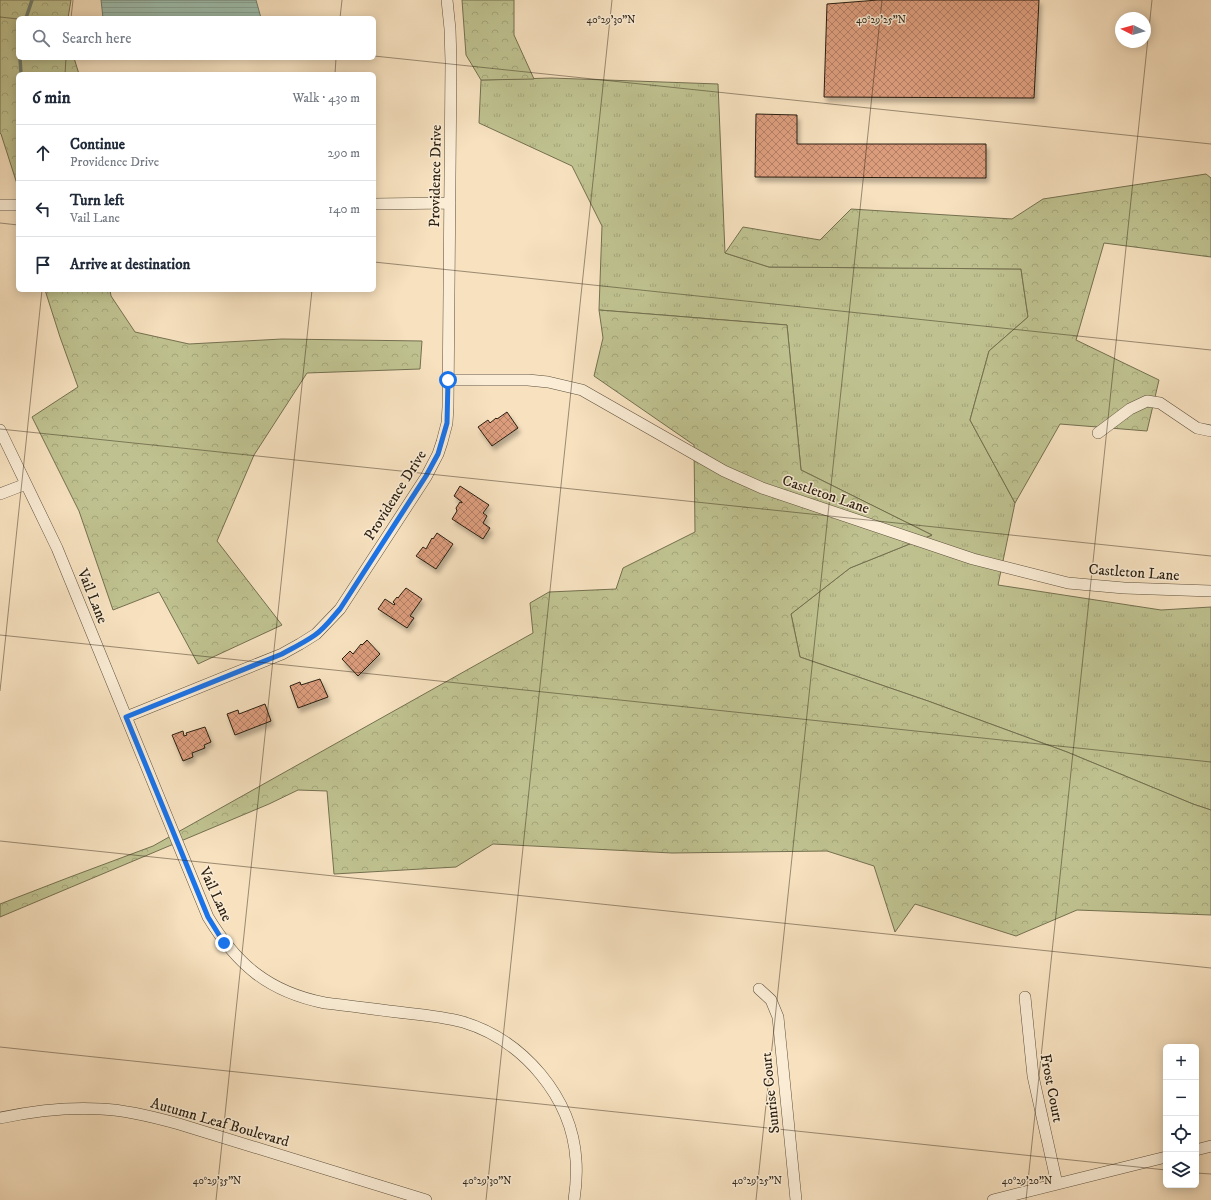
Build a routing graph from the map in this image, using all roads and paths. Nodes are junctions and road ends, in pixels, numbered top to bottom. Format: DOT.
graph roads {
  1 [pos="447,0"];
  2 [pos="376,204"];
  3 [pos="450,204"];
  4 [pos="0,205"];
  5 [pos="16,205"];
  6 [pos="448,380"];
  7 [pos="0,430"];
  8 [pos="1211,431"];
  9 [pos="1098,433"];
  10 [pos="26,484"];
  11 [pos="0,494"];
  12 [pos="1211,591"];
  13 [pos="126,717"];
  14 [pos="759,989"];
  15 [pos="1025,997"];
  16 [pos="0,1118"];
  17 [pos="1211,1146"];
  18 [pos="1199,1149"];
  19 [pos="1163,1158"];
  20 [pos="1057,1184"];
  21 [pos="426,1200"];
  22 [pos="574,1200"];
  23 [pos="796,1200"];
  24 [pos="993,1200"];
  1 -- 3 [label="street, Providence Drive"];
  2 -- 3 [label="street"];
  3 -- 6 [label="street, Providence Drive"];
  4 -- 5 [label="street"];
  6 -- 12 [label="street, Castleton Lane"];
  6 -- 13 [label="street, Providence Drive"];
  7 -- 10 [label="street, Vail Lane"];
  8 -- 9 [label="street"];
  10 -- 11 [label="street"];
  10 -- 13 [label="street, Vail Lane"];
  13 -- 22 [label="street, Vail Lane"];
  14 -- 23 [label="street, Sunrise Court"];
  15 -- 20 [label="street, Frost Court"];
  16 -- 21 [label="street, Autumn Leaf Boulevard"];
  17 -- 18 [label="street"];
  19 -- 20 [label="street"];
  20 -- 24 [label="street"];
}
